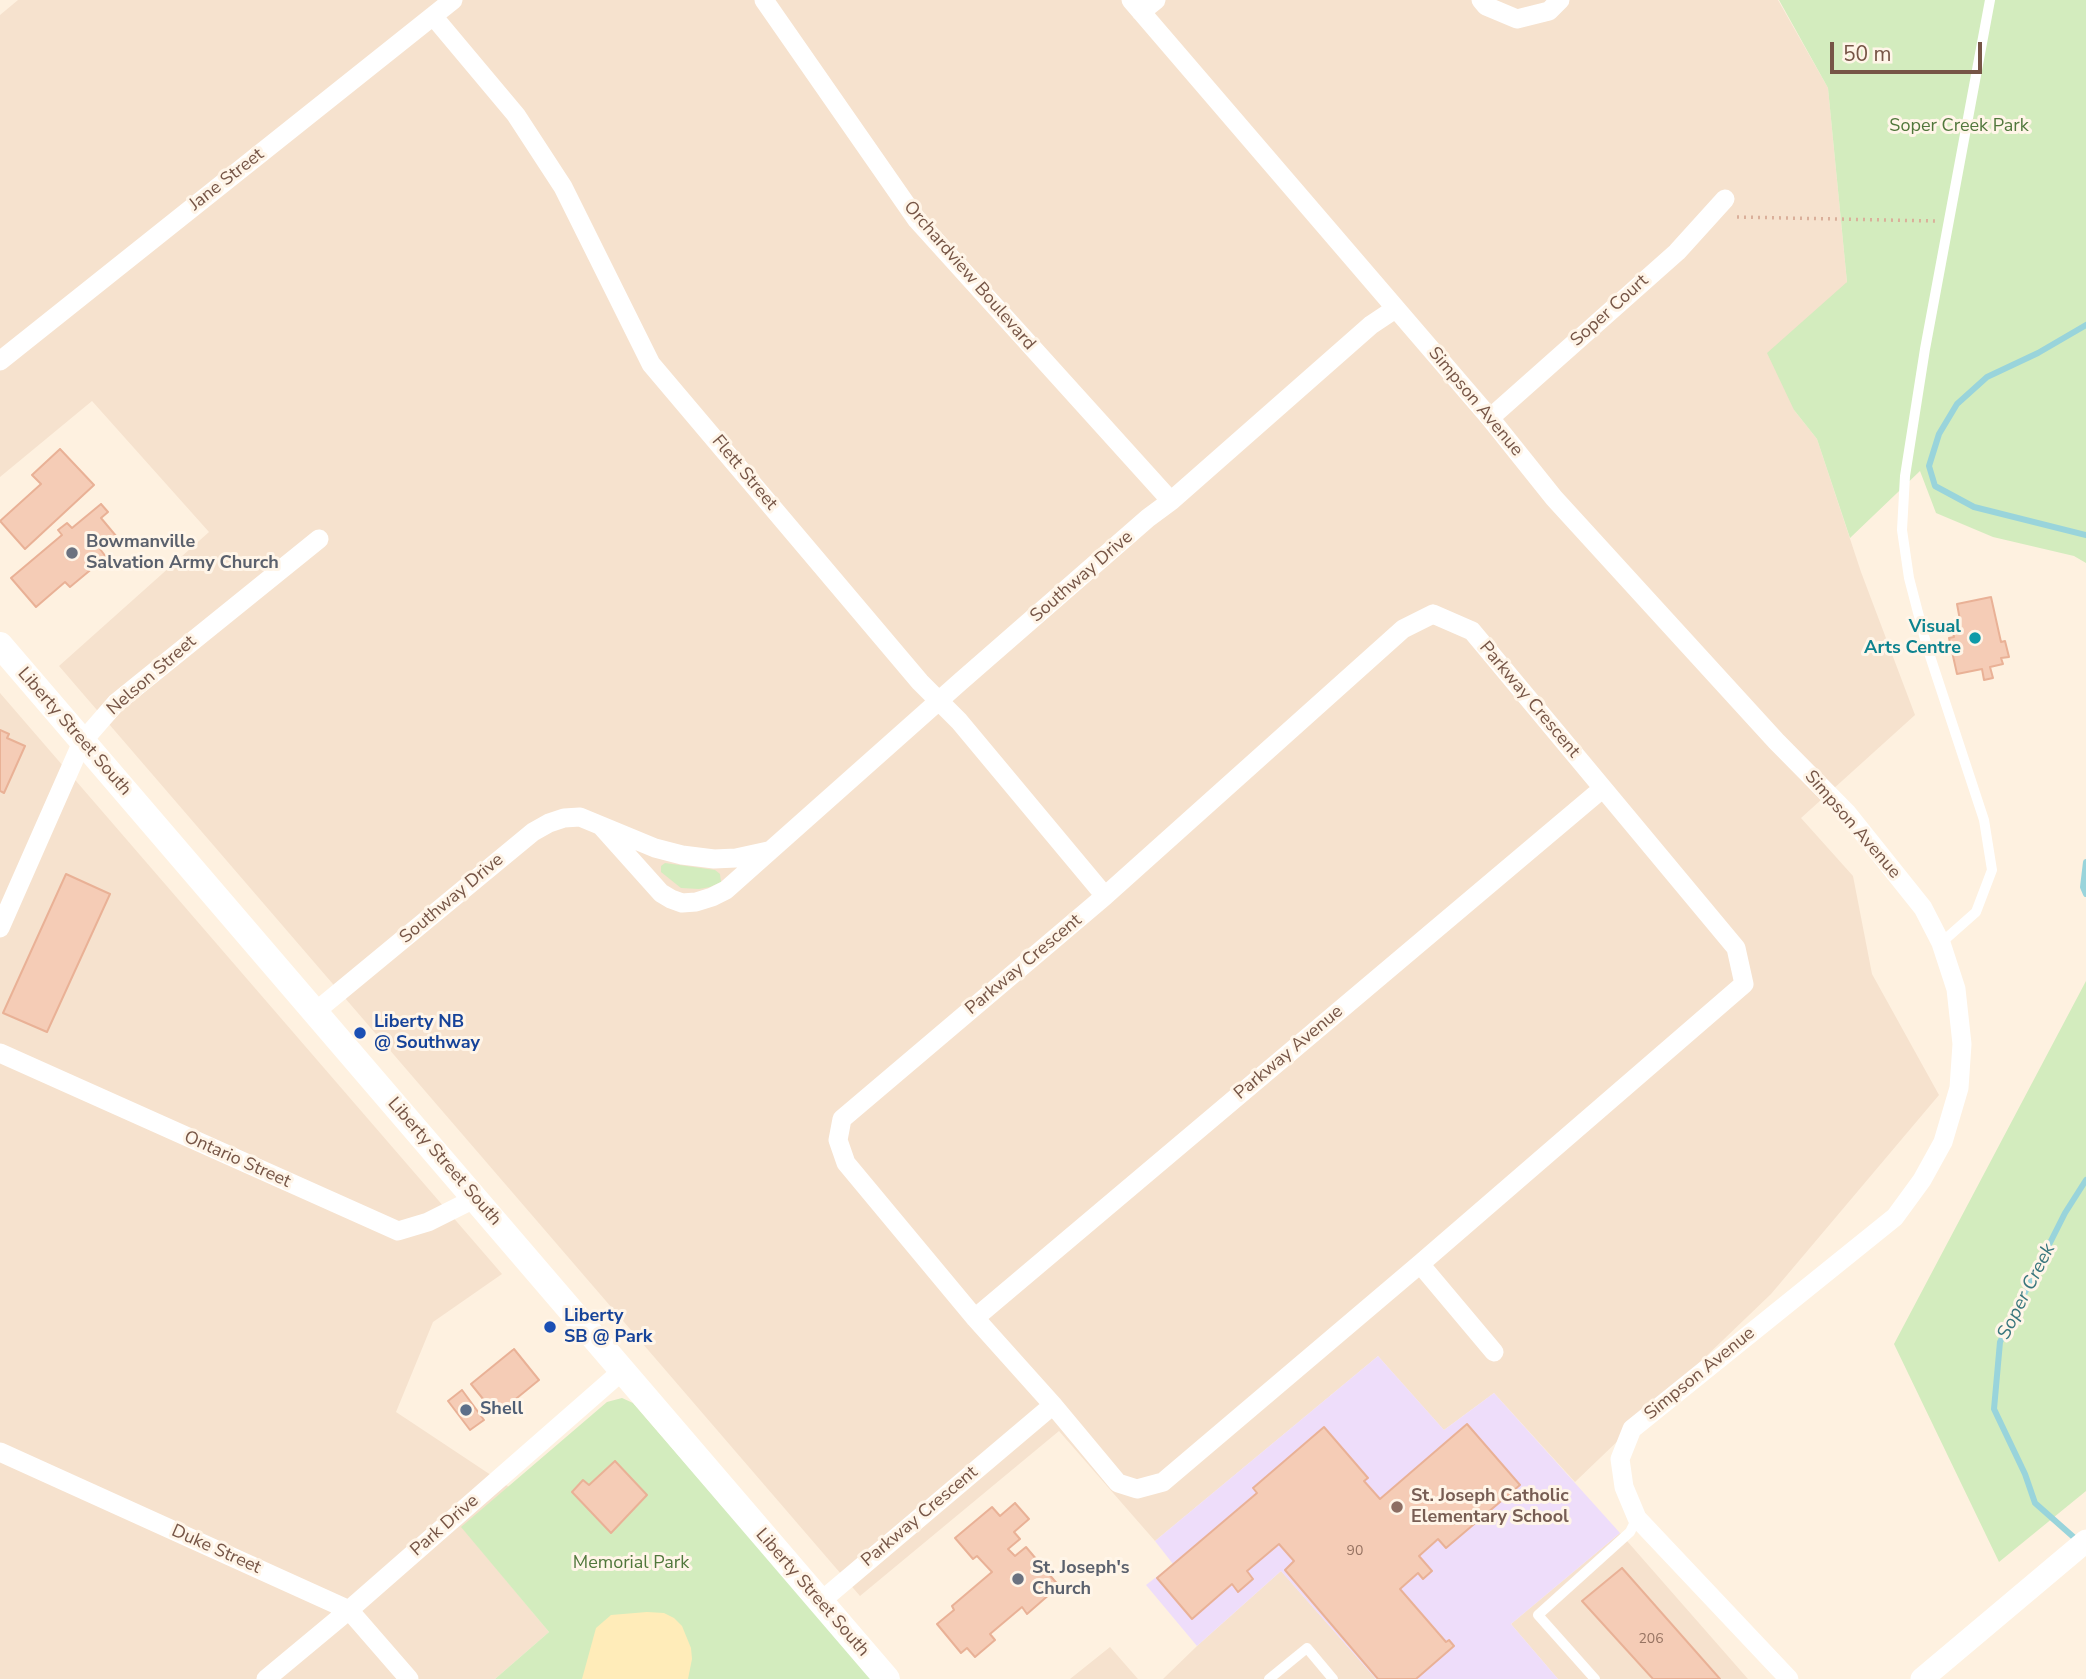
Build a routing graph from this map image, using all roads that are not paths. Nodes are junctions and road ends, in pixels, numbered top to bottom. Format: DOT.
graph roads {
  1 [pos="453,0"];
  2 [pos="764,0"];
  3 [pos="1481,0"];
  4 [pos="1560,0"];
  5 [pos="1990,0"];
  6 [pos="1143,4"];
  7 [pos="433,16"];
  8 [pos="1725,199"];
  9 [pos="1395,309"];
  10 [pos="0,360"];
  11 [pos="1490,418"];
  12 [pos="1171,501"];
  13 [pos="319,539"];
  14 [pos="0,645"];
  15 [pos="940,702"];
  16 [pos="82,742"];
  17 [pos="1602,789"];
  18 [pos="601,826"];
  19 [pos="772,849"];
  20 [pos="1105,896"];
  21 [pos="0,928"];
  22 [pos="1941,943"];
  23 [pos="315,1012"];
  24 [pos="0,1053"];
  25 [pos="476,1198"];
  26 [pos="1420,1264"];
  27 [pos="975,1318"];
  28 [pos="1494,1352"];
  29 [pos="622,1371"];
  30 [pos="1052,1405"];
  31 [pos="0,1452"];
  32 [pos="1637,1518"];
  33 [pos="2086,1541"];
  34 [pos="820,1602"];
  35 [pos="349,1611"];
  36 [pos="267,1679"];
  37 [pos="409,1679"];
  38 [pos="887,1679"];
  39 [pos="1269,1679"];
  40 [pos="1333,1679"];
  41 [pos="1595,1679"];
  42 [pos="1789,1679"];
  43 [pos="1922,1679"];
  1 -- 7 [label="street, Jane Street"];
  2 -- 12 [label="street, Orchardview Boulevard"];
  3 -- 4 [label="street"];
  5 -- 22 [label="lane"];
  6 -- 9 [label="street, Simpson Avenue"];
  7 -- 10 [label="street, Jane Street"];
  7 -- 15 [label="street, Flett Street"];
  8 -- 11 [label="street, Soper Court"];
  9 -- 11 [label="street, Simpson Avenue"];
  9 -- 12 [label="street, Southway Drive"];
  11 -- 22 [label="street, Simpson Avenue"];
  12 -- 15 [label="street, Southway Drive"];
  13 -- 16 [label="street, Nelson Street"];
  14 -- 16 [label="main road, Liberty Street South"];
  15 -- 19 [label="street, Southway Drive"];
  15 -- 20 [label="street, Flett Street"];
  16 -- 21 [label="street, Nelson Street"];
  16 -- 23 [label="main road, Liberty Street South"];
  17 -- 20 [label="street, Parkway Crescent"];
  17 -- 26 [label="street, Parkway Crescent"];
  17 -- 27 [label="street, Parkway Avenue"];
  18 -- 19 [label="street, Southway Drive"];
  18 -- 19 [label="street, Southway Drive"];
  18 -- 23 [label="street, Southway Drive"];
  20 -- 27 [label="street, Parkway Crescent"];
  22 -- 32 [label="street, Simpson Avenue"];
  23 -- 25 [label="main road, Liberty Street South"];
  24 -- 25 [label="street, Ontario Street"];
  25 -- 29 [label="main road, Liberty Street South"];
  26 -- 28 [label="street"];
  26 -- 30 [label="street, Parkway Crescent"];
  27 -- 30 [label="street, Parkway Crescent"];
  29 -- 34 [label="main road, Liberty Street South"];
  29 -- 35 [label="street, Park Drive"];
  30 -- 34 [label="street, Parkway Crescent"];
  31 -- 35 [label="street, Duke Street"];
  32 -- 41 [label="lane"];
  32 -- 42 [label="street, Simpson Avenue"];
  33 -- 43 [label="street"];
  34 -- 38 [label="main road, Liberty Street South"];
  35 -- 36 [label="street, Park Drive"];
  35 -- 37 [label="street, Duke Street"];
  39 -- 40 [label="lane"];
}
